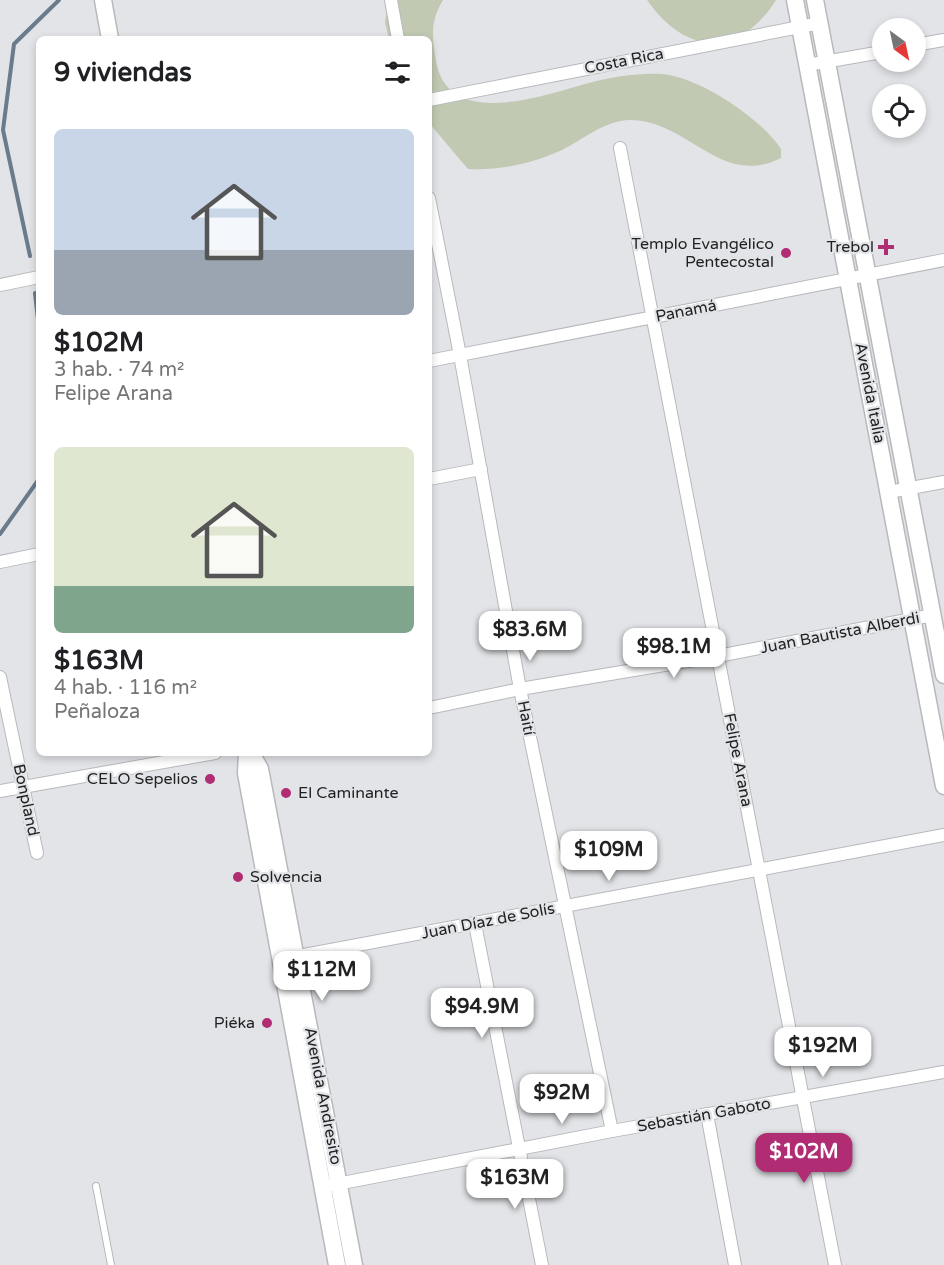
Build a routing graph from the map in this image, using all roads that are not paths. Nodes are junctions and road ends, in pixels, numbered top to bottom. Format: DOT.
graph roads {
  1 [pos="103,0"];
  2 [pos="391,0"];
  3 [pos="795,0"];
  4 [pos="815,0"];
  5 [pos="820,23"];
  6 [pos="800,26"];
  7 [pos="109,36"];
  8 [pos="397,36"];
  9 [pos="944,40"];
  10 [pos="926,43"];
  11 [pos="872,54"];
  12 [pos="828,62"];
  13 [pos="807,65"];
  14 [pos="432,99"];
  15 [pos="620,148"];
  16 [pos="432,213"];
  17 [pos="944,260"];
  18 [pos="868,275"];
  19 [pos="36,278"];
  20 [pos="848,279"];
  21 [pos="0,285"];
  22 [pos="652,317"];
  23 [pos="460,355"];
  24 [pos="432,360"];
  25 [pos="481,469"];
  26 [pos="432,478"];
  27 [pos="944,482"];
  28 [pos="908,489"];
  29 [pos="888,492"];
  30 [pos="36,555"];
  31 [pos="0,562"];
  32 [pos="933,615"];
  33 [pos="912,618"];
  34 [pos="718,656"];
  35 [pos="944,675"];
  36 [pos="0,676"];
  37 [pos="520,689"];
  38 [pos="432,707"];
  39 [pos="198,756"];
  40 [pos="251,756"];
  41 [pos="944,786"];
  42 [pos="23,787"];
  43 [pos="0,791"];
  44 [pos="944,835"];
  45 [pos="37,853"];
  46 [pos="759,869"];
  47 [pos="564,906"];
  48 [pos="475,924"];
  49 [pos="288,958"];
  50 [pos="944,1072"];
  51 [pos="803,1096"];
  52 [pos="706,1114"];
  53 [pos="612,1131"];
  54 [pos="519,1149"];
  55 [pos="339,1183"];
  56 [pos="96,1186"];
  57 [pos="322,1187"];
  58 [pos="111,1265"];
  59 [pos="337,1265"];
  60 [pos="354,1265"];
  61 [pos="542,1265"];
  62 [pos="735,1265"];
  63 [pos="835,1265"];
  1 -- 7 [label="main road"];
  2 -- 8 [label="street"];
  3 -- 6 [label="main road, Avenida Italia"];
  4 -- 5 [label="main road, Avenida Italia"];
  5 -- 6 [label="street, Costa Rica"];
  5 -- 12 [label="main road, Avenida Italia"];
  6 -- 13 [label="main road, Avenida Italia"];
  6 -- 14 [label="street, Costa Rica"];
  9 -- 10 [label="street"];
  11 -- 12 [label="street"];
  12 -- 13 [label="street"];
  12 -- 18 [label="main road, Avenida Italia"];
  13 -- 20 [label="main road, Avenida Italia"];
  15 -- 22 [label="street, Felipe Arana"];
  16 -- 23 [label="street, Haití"];
  17 -- 18 [label="street, Panamá"];
  18 -- 20 [label="street, Panamá"];
  18 -- 28 [label="main road, Avenida Italia"];
  19 -- 21 [label="street"];
  20 -- 22 [label="street, Panamá"];
  20 -- 29 [label="main road, Avenida Italia"];
  22 -- 23 [label="street, Panamá"];
  22 -- 34 [label="street, Felipe Arana"];
  23 -- 24 [label="street, Panamá"];
  23 -- 25 [label="street, Haití"];
  25 -- 26 [label="street"];
  25 -- 37 [label="street, Haití"];
  27 -- 28 [label="street"];
  28 -- 29 [label="street"];
  28 -- 32 [label="main road, Avenida Italia"];
  29 -- 33 [label="main road, Avenida Italia"];
  30 -- 31 [label="street"];
  32 -- 33 [label="street, Juan Bautista Alberdi"];
  32 -- 35 [label="main road, Avenida Italia"];
  33 -- 34 [label="street, Juan Bautista Alberdi"];
  33 -- 41 [label="main road, Avenida Italia"];
  34 -- 37 [label="street, Juan Bautista Alberdi"];
  34 -- 46 [label="street, Felipe Arana"];
  36 -- 42 [label="street, Bonpland"];
  37 -- 38 [label="street, Juan Bautista Alberdi"];
  37 -- 47 [label="street, Haití"];
  39 -- 42 [label="street"];
  40 -- 49 [label="main road, Avenida Andresito"];
  42 -- 43 [label="street"];
  42 -- 45 [label="street, Bonpland"];
  44 -- 46 [label="street, Juan Díaz de Solís"];
  46 -- 47 [label="street, Juan Díaz de Solís"];
  46 -- 51 [label="street, Felipe Arana"];
  47 -- 48 [label="street, Juan Díaz de Solís"];
  47 -- 53 [label="street, Haití"];
  48 -- 49 [label="street, Juan Díaz de Solís"];
  48 -- 54 [label="street"];
  49 -- 55 [label="main road, Avenida Andresito"];
  49 -- 57 [label="main road, Avenida Andresito"];
  50 -- 51 [label="street, Sebastián Gaboto"];
  51 -- 52 [label="street, Sebastián Gaboto"];
  51 -- 63 [label="street, Felipe Arana"];
  52 -- 53 [label="street, Sebastián Gaboto"];
  52 -- 62 [label="street"];
  53 -- 54 [label="street, Sebastián Gaboto"];
  54 -- 55 [label="street, Sebastián Gaboto"];
  54 -- 61 [label="street"];
  55 -- 57 [label="street, Sebastián Gaboto"];
  55 -- 60 [label="main road, Avenida Andresito"];
  56 -- 58 [label="lane"];
  57 -- 59 [label="main road, Avenida Andresito"];
}
